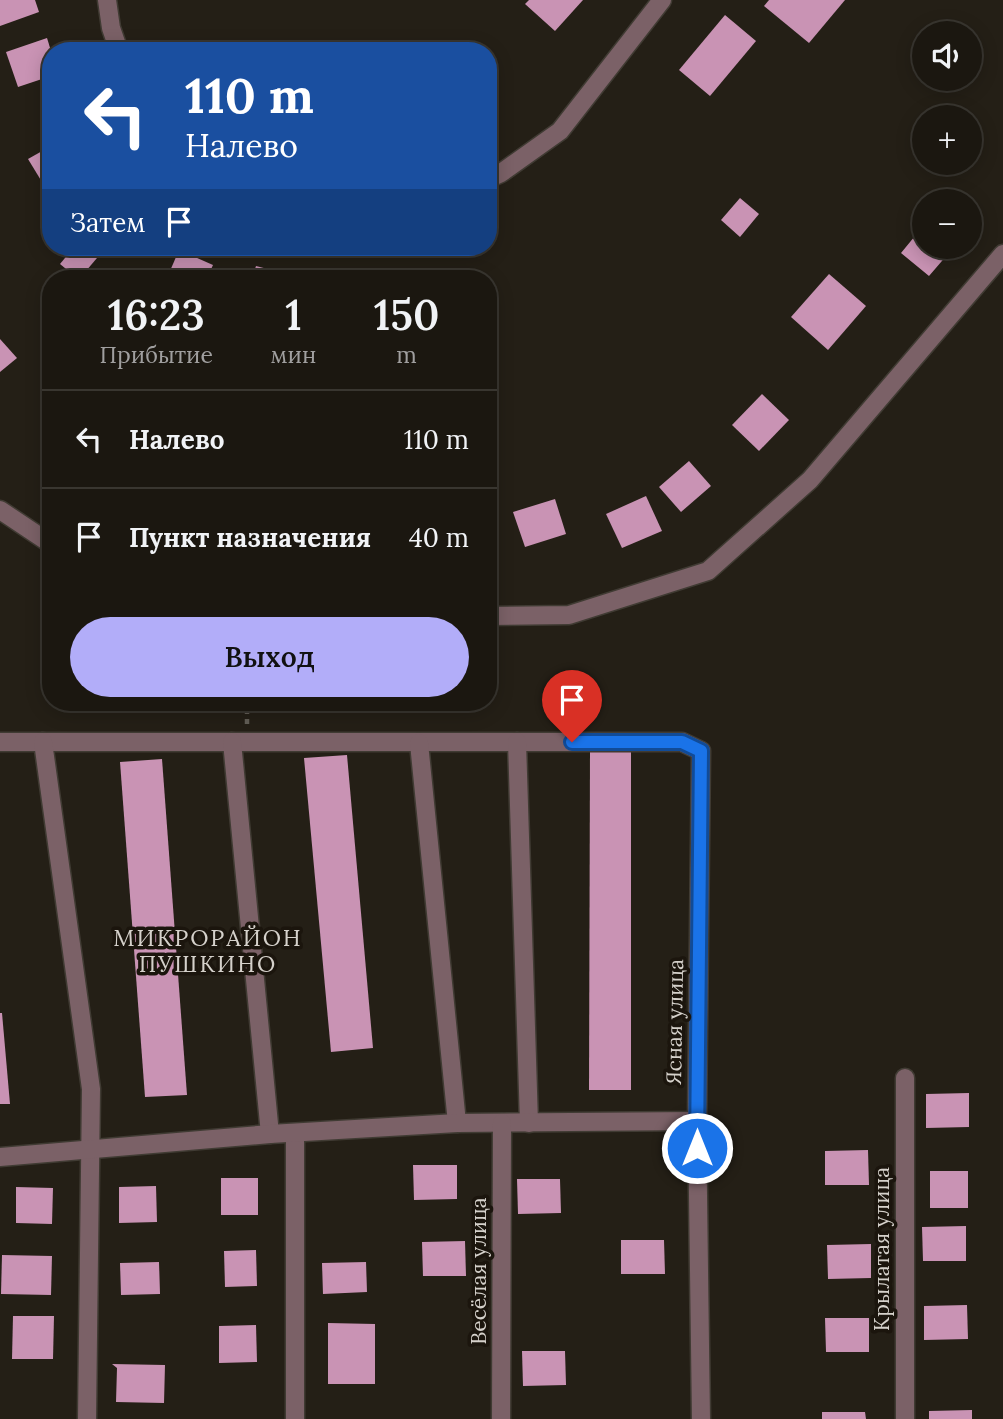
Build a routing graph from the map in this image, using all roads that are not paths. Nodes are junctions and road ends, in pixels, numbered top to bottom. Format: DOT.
graph roads {
  1 [pos="107,0"];
  2 [pos="662,0"];
  3 [pos="115,42"];
  4 [pos="497,175"];
  5 [pos="1003,254"];
  6 [pos="0,510"];
  7 [pos="42,538"];
  8 [pos="497,615"];
  9 [pos="0,742"];
  10 [pos="43,742"];
  11 [pos="232,742"];
  12 [pos="517,742"];
  13 [pos="419,743"];
  14 [pos="905,1078"];
  15 [pos="697,1121"];
  16 [pos="457,1123"];
  17 [pos="502,1123"];
  18 [pos="529,1123"];
  19 [pos="295,1133"];
  20 [pos="270,1134"];
  21 [pos="90,1149"];
  22 [pos="0,1157"];
  23 [pos="87,1419"];
  24 [pos="295,1419"];
  25 [pos="501,1419"];
  26 [pos="701,1419"];
  27 [pos="905,1419"];
  1 -- 3 [label="street"];
  2 -- 4 [label="street"];
  5 -- 8 [label="street"];
  6 -- 7 [label="street"];
  9 -- 10 [label="street"];
  10 -- 11 [label="street"];
  10 -- 21 [label="street"];
  11 -- 13 [label="street"];
  11 -- 20 [label="street"];
  12 -- 13 [label="street"];
  12 -- 15 [label="street, Ясная улица"];
  12 -- 18 [label="street"];
  13 -- 16 [label="street"];
  14 -- 27 [label="street, Крылатая улица"];
  15 -- 18 [label="street"];
  15 -- 26 [label="street, Ясная улица"];
  16 -- 17 [label="street"];
  16 -- 19 [label="street"];
  17 -- 18 [label="street"];
  17 -- 25 [label="street, Весёлая улица"];
  19 -- 20 [label="street"];
  19 -- 24 [label="street"];
  20 -- 21 [label="street"];
  21 -- 22 [label="street"];
  21 -- 23 [label="street"];
}
